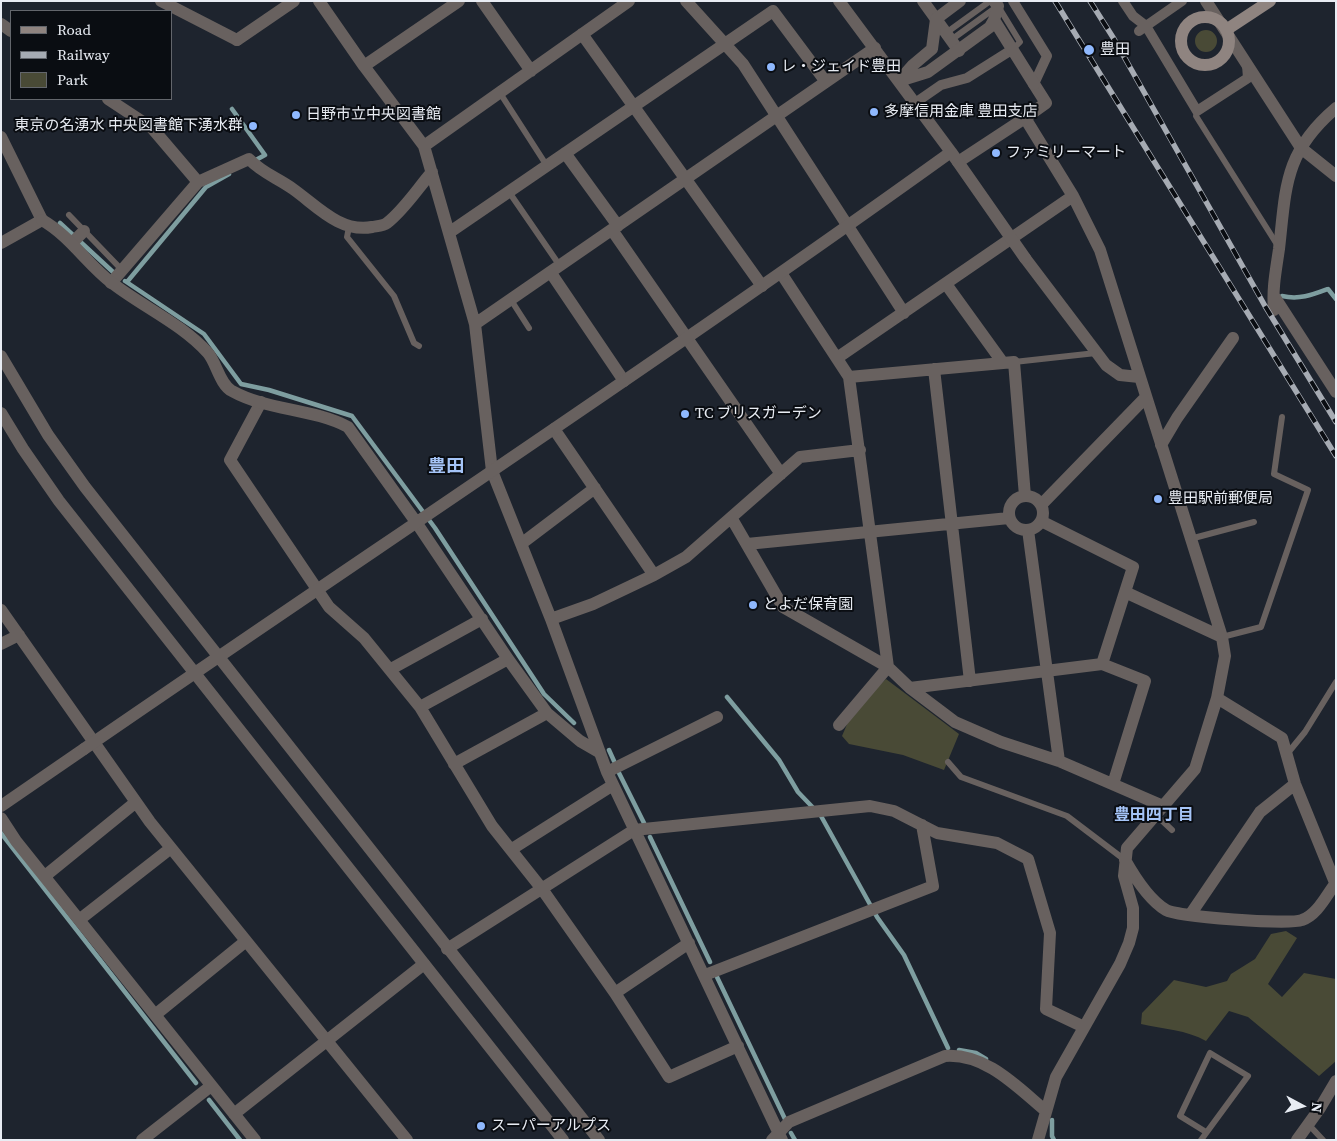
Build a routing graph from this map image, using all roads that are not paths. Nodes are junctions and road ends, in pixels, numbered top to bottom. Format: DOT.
graph roads {
  1 [pos="161,1"];
  2 [pos="294,1"];
  3 [pos="319,1"];
  4 [pos="459,1"];
  5 [pos="482,1"];
  6 [pos="629,1"];
  7 [pos="686,1"];
  8 [pos="839,1"];
  9 [pos="923,1"];
  10 [pos="960,1"];
  11 [pos="1013,1"];
  12 [pos="1123,1"];
  13 [pos="1182,1"];
  14 [pos="1206,1"];
  15 [pos="1270,1"];
  16 [pos="992,3"];
  17 [pos="936,19"];
  18 [pos="994,20"];
  19 [pos="1143,29"];
  20 [pos="1226,30"];
  21 [pos="582,34"];
  22 [pos="948,35"];
  23 [pos="725,44"];
  24 [pos="875,48"];
  25 [pos="1013,49"];
  26 [pos="959,51"];
  27 [pos="1247,64"];
  28 [pos="364,66"];
  29 [pos="531,71"];
  30 [pos="899,81"];
  31 [pos="826,82"];
  32 [pos="1034,84"];
  33 [pos="500,92"];
  34 [pos="110,100"];
  35 [pos="915,104"];
  36 [pos="634,107"];
  37 [pos="1336,108"];
  38 [pos="1197,111"];
  39 [pos="776,117"];
  40 [pos="1025,118"];
  41 [pos="1,137"];
  42 [pos="424,146"];
  43 [pos="1301,148"];
  44 [pos="566,153"];
  45 [pos="955,157"];
  46 [pos="547,166"];
  47 [pos="432,172"];
  48 [pos="1336,176"];
  49 [pos="686,179"];
  50 [pos="198,182"];
  51 [pos="509,192"];
  52 [pos="1073,196"];
  53 [pos="69,215"];
  54 [pos="42,220"];
  55 [pos="849,226"];
  56 [pos="348,227"];
  57 [pos="615,228"];
  58 [pos="450,232"];
  59 [pos="78,237"];
  60 [pos="1012,238"];
  61 [pos="1,242"];
  62 [pos="1279,248"];
  63 [pos="556,269"];
  64 [pos="122,270"];
  65 [pos="781,273"];
  66 [pos="111,282"];
  67 [pos="946,284"];
  68 [pos="762,286"];
  69 [pos="1273,293"];
  70 [pos="511,300"];
  71 [pos="1274,310"];
  72 [pos="904,313"];
  73 [pos="476,324"];
  74 [pos="529,328"];
  75 [pos="686,337"];
  76 [pos="1233,338"];
  77 [pos="419,346"];
  78 [pos="1097,353"];
  79 [pos="1,356"];
  80 [pos="836,358"];
  81 [pos="1009,362"];
  82 [pos="934,369"];
  83 [pos="849,377"];
  84 [pos="1139,377"];
  85 [pos="624,381"];
  86 [pos="1336,392"];
  87 [pos="1146,397"];
  88 [pos="260,402"];
  89 [pos="1,413"];
  90 [pos="1282,417"];
  91 [pos="554,429"];
  92 [pos="1161,444"];
  93 [pos="860,450"];
  94 [pos="492,471"];
  95 [pos="781,474"];
  96 [pos="595,488"];
  97 [pos="1025,496"];
  98 [pos="1041,505"];
  99 [pos="1009,518"];
  100 [pos="732,519"];
  101 [pos="417,520"];
  102 [pos="1041,521"];
  103 [pos="1254,522"];
  104 [pos="951,524"];
  105 [pos="1028,530"];
  106 [pos="870,532"];
  107 [pos="1190,539"];
  108 [pos="521,544"];
  109 [pos="746,544"];
  110 [pos="654,575"];
  111 [pos="316,589"];
  112 [pos="1126,592"];
  113 [pos="1,610"];
  114 [pos="482,619"];
  115 [pos="551,619"];
  116 [pos="19,634"];
  117 [pos="1222,637"];
  118 [pos="1,644"];
  119 [pos="218,655"];
  120 [pos="508,659"];
  121 [pos="1102,664"];
  122 [pos="888,667"];
  123 [pos="391,669"];
  124 [pos="1047,670"];
  125 [pos="194,672"];
  126 [pos="970,681"];
  127 [pos="1336,682"];
  128 [pos="910,688"];
  129 [pos="1217,698"];
  130 [pos="420,706"];
  131 [pos="547,713"];
  132 [pos="717,717"];
  133 [pos="839,726"];
  134 [pos="89,746"];
  135 [pos="599,752"];
  136 [pos="1286,755"];
  137 [pos="948,762"];
  138 [pos="1059,762"];
  139 [pos="454,764"];
  140 [pos="607,772"];
  141 [pos="613,784"];
  142 [pos="1113,784"];
  143 [pos="1295,784"];
  144 [pos="136,802"];
  145 [pos="1,806"];
  146 [pos="1159,810"];
  147 [pos="1,818"];
  148 [pos="922,825"];
  149 [pos="634,830"];
  150 [pos="1172,830"];
  151 [pos="171,848"];
  152 [pos="512,849"];
  153 [pos="1124,860"];
  154 [pos="45,876"];
  155 [pos="1335,884"];
  156 [pos="542,889"];
  157 [pos="1190,916"];
  158 [pos="79,920"];
  159 [pos="246,941"];
  160 [pos="689,943"];
  161 [pos="447,949"];
  162 [pos="424,964"];
  163 [pos="704,974"];
  164 [pos="615,993"];
  165 [pos="155,1015"];
  166 [pos="1084,1028"];
  167 [pos="326,1040"];
  168 [pos="738,1046"];
  169 [pos="1336,1081"];
  170 [pos="212,1086"];
  171 [pos="1046,1111"];
  172 [pos="234,1114"];
  173 [pos="1309,1125"];
  174 [pos="1206,1132"];
  175 [pos="777,1137"];
  176 [pos="1039,1139"];
  177 [pos="142,1140"];
  178 [pos="255,1140"];
  179 [pos="407,1140"];
  180 [pos="563,1140"];
  181 [pos="599,1140"];
  182 [pos="1202,1140"];
  183 [pos="1297,1140"];
  184 [pos="1323,1140"];
  1 -- 2 [label="street"];
  3 -- 28 [label="street"];
  4 -- 28 [label="street"];
  5 -- 29 [label="street"];
  6 -- 21 [label="street"];
  7 -- 23 [label="street"];
  8 -- 24 [label="street"];
  9 -- 17 [label="street"];
  10 -- 17 [label="street"];
  11 -- 32 [label="street"];
  12 -- 19 [label="street"];
  13 -- 19 [label="street"];
  14 -- 20 [label="street"];
  15 -- 20 [label="main road"];
  16 -- 18 [label="street"];
  16 -- 22 [label="lane"];
  16 -- 22 [label="lane"];
  16 -- 25 [label="lane"];
  17 -- 22 [label="street"];
  17 -- 30 [label="street"];
  18 -- 25 [label="street"];
  18 -- 26 [label="street"];
  19 -- 38 [label="street"];
  20 -- 27 [label="street"];
  21 -- 29 [label="street"];
  21 -- 36 [label="street"];
  22 -- 26 [label="street"];
  23 -- 31 [label="street"];
  23 -- 36 [label="street"];
  23 -- 39 [label="street"];
  24 -- 30 [label="street"];
  24 -- 31 [label="street"];
  25 -- 32 [label="street"];
  25 -- 35 [label="street"];
  26 -- 30 [label="street"];
  27 -- 38 [label="street"];
  27 -- 43 [label="street"];
  28 -- 42 [label="street"];
  29 -- 33 [label="street"];
  30 -- 35 [label="street"];
  31 -- 39 [label="street"];
  32 -- 40 [label="street"];
  33 -- 42 [label="street"];
  33 -- 46 [label="lane"];
  34 -- 50 [label="street"];
  35 -- 45 [label="street"];
  36 -- 44 [label="street"];
  36 -- 49 [label="street"];
  37 -- 43 [label="street"];
  38 -- 62 [label="lane"];
  39 -- 49 [label="street"];
  39 -- 55 [label="street"];
  40 -- 45 [label="street"];
  40 -- 52 [label="street"];
  41 -- 54 [label="street"];
  42 -- 47 [label="street"];
  43 -- 48 [label="street"];
  43 -- 62 [label="street"];
  44 -- 46 [label="street"];
  44 -- 57 [label="street"];
  45 -- 55 [label="street"];
  45 -- 60 [label="street"];
  46 -- 51 [label="street"];
  47 -- 56 [label="street"];
  47 -- 58 [label="street"];
  49 -- 57 [label="street"];
  49 -- 68 [label="street"];
  50 -- 56 [label="street"];
  50 -- 64 [label="street"];
  51 -- 58 [label="street"];
  51 -- 63 [label="lane"];
  52 -- 60 [label="street"];
  52 -- 84 [label="street"];
  53 -- 59 [label="lane"];
  54 -- 59 [label="street"];
  54 -- 61 [label="street"];
  55 -- 65 [label="street"];
  55 -- 72 [label="street"];
  56 -- 77 [label="lane"];
  57 -- 63 [label="street"];
  57 -- 75 [label="street"];
  58 -- 73 [label="street"];
  59 -- 64 [label="lane"];
  59 -- 66 [label="street"];
  60 -- 67 [label="street"];
  60 -- 78 [label="street"];
  62 -- 69 [label="street"];
  63 -- 70 [label="street"];
  63 -- 85 [label="street"];
  64 -- 66 [label="street"];
  65 -- 68 [label="street"];
  65 -- 80 [label="street"];
  66 -- 88 [label="street"];
  67 -- 72 [label="street"];
  67 -- 81 [label="street"];
  68 -- 75 [label="street"];
  69 -- 71 [label="street"];
  69 -- 86 [label="street"];
  70 -- 73 [label="street"];
  70 -- 74 [label="lane"];
  72 -- 80 [label="street"];
  73 -- 94 [label="street"];
  75 -- 85 [label="street"];
  75 -- 95 [label="street"];
  76 -- 92 [label="street"];
  78 -- 81 [label="lane"];
  78 -- 84 [label="street"];
  79 -- 119 [label="street"];
  80 -- 83 [label="street"];
  81 -- 82 [label="street"];
  81 -- 97 [label="street"];
  82 -- 83 [label="street"];
  82 -- 104 [label="street"];
  83 -- 93 [label="street"];
  84 -- 87 [label="street"];
  85 -- 91 [label="street"];
  87 -- 92 [label="street"];
  87 -- 98 [label="street"];
  88 -- 101 [label="street"];
  88 -- 111 [label="street"];
  89 -- 125 [label="street"];
  90 -- 117 [label="lane"];
  91 -- 94 [label="street"];
  91 -- 96 [label="street"];
  92 -- 107 [label="street"];
  93 -- 95 [label="street"];
  93 -- 106 [label="street"];
  94 -- 101 [label="street"];
  94 -- 108 [label="street"];
  95 -- 100 [label="street"];
  96 -- 108 [label="street"];
  96 -- 110 [label="street"];
  97 -- 98 [label="street"];
  97 -- 99 [label="street"];
  98 -- 102 [label="street"];
  99 -- 104 [label="street"];
  99 -- 105 [label="street"];
  100 -- 109 [label="street"];
  100 -- 110 [label="street"];
  101 -- 111 [label="street"];
  101 -- 114 [label="street"];
  102 -- 105 [label="street"];
  102 -- 112 [label="street"];
  103 -- 107 [label="lane"];
  104 -- 106 [label="street"];
  104 -- 126 [label="street"];
  105 -- 124 [label="street"];
  106 -- 109 [label="street"];
  106 -- 122 [label="street"];
  107 -- 117 [label="street"];
  108 -- 115 [label="street"];
  109 -- 122 [label="street"];
  110 -- 115 [label="street"];
  111 -- 119 [label="street"];
  111 -- 123 [label="street"];
  112 -- 117 [label="street"];
  112 -- 121 [label="street"];
  113 -- 116 [label="street"];
  114 -- 120 [label="street"];
  114 -- 123 [label="street"];
  115 -- 135 [label="street"];
  116 -- 118 [label="street"];
  116 -- 134 [label="street"];
  117 -- 129 [label="street"];
  119 -- 125 [label="street"];
  119 -- 161 [label="street"];
  120 -- 130 [label="street"];
  120 -- 131 [label="street"];
  121 -- 124 [label="street"];
  121 -- 142 [label="street"];
  122 -- 128 [label="street"];
  122 -- 133 [label="street"];
  123 -- 130 [label="street"];
  124 -- 126 [label="street"];
  124 -- 138 [label="street"];
  125 -- 134 [label="street"];
  125 -- 162 [label="street"];
  126 -- 128 [label="street"];
  127 -- 136 [label="lane"];
  128 -- 138 [label="street"];
  129 -- 136 [label="street"];
  129 -- 146 [label="street"];
  130 -- 139 [label="street"];
  131 -- 135 [label="street"];
  131 -- 139 [label="street"];
  132 -- 140 [label="street"];
  134 -- 144 [label="street"];
  134 -- 145 [label="street"];
  135 -- 140 [label="street"];
  136 -- 143 [label="street"];
  137 -- 153 [label="lane"];
  138 -- 142 [label="street"];
  139 -- 152 [label="street"];
  140 -- 141 [label="street"];
  141 -- 149 [label="street"];
  141 -- 152 [label="street"];
  142 -- 146 [label="street"];
  143 -- 155 [label="street"];
  143 -- 157 [label="street"];
  144 -- 151 [label="street"];
  144 -- 154 [label="street"];
  146 -- 150 [label="lane"];
  146 -- 153 [label="street"];
  147 -- 154 [label="street"];
  148 -- 149 [label="street"];
  148 -- 163 [label="street"];
  148 -- 166 [label="street"];
  149 -- 156 [label="street"];
  149 -- 160 [label="street"];
  151 -- 158 [label="street"];
  151 -- 159 [label="street"];
  152 -- 156 [label="street"];
  153 -- 157 [label="street"];
  153 -- 166 [label="street"];
  154 -- 158 [label="street"];
  155 -- 157 [label="street"];
  156 -- 161 [label="street"];
  156 -- 164 [label="street"];
  158 -- 165 [label="street"];
  159 -- 165 [label="street"];
  159 -- 167 [label="street"];
  160 -- 163 [label="street"];
  160 -- 164 [label="street"];
  161 -- 181 [label="street"];
  162 -- 167 [label="street"];
  162 -- 180 [label="street"];
  163 -- 168 [label="street"];
  164 -- 168 [label="street"];
  165 -- 170 [label="street"];
  166 -- 171 [label="street"];
  167 -- 172 [label="street"];
  167 -- 179 [label="street"];
  168 -- 175 [label="street"];
  169 -- 173 [label="street"];
  170 -- 172 [label="street"];
  170 -- 177 [label="street"];
  171 -- 175 [label="street"];
  171 -- 176 [label="street"];
  172 -- 178 [label="street"];
  173 -- 183 [label="street"];
  173 -- 184 [label="lane"];
  174 -- 174 [label="lane"];
  174 -- 182 [label="lane"];
}
